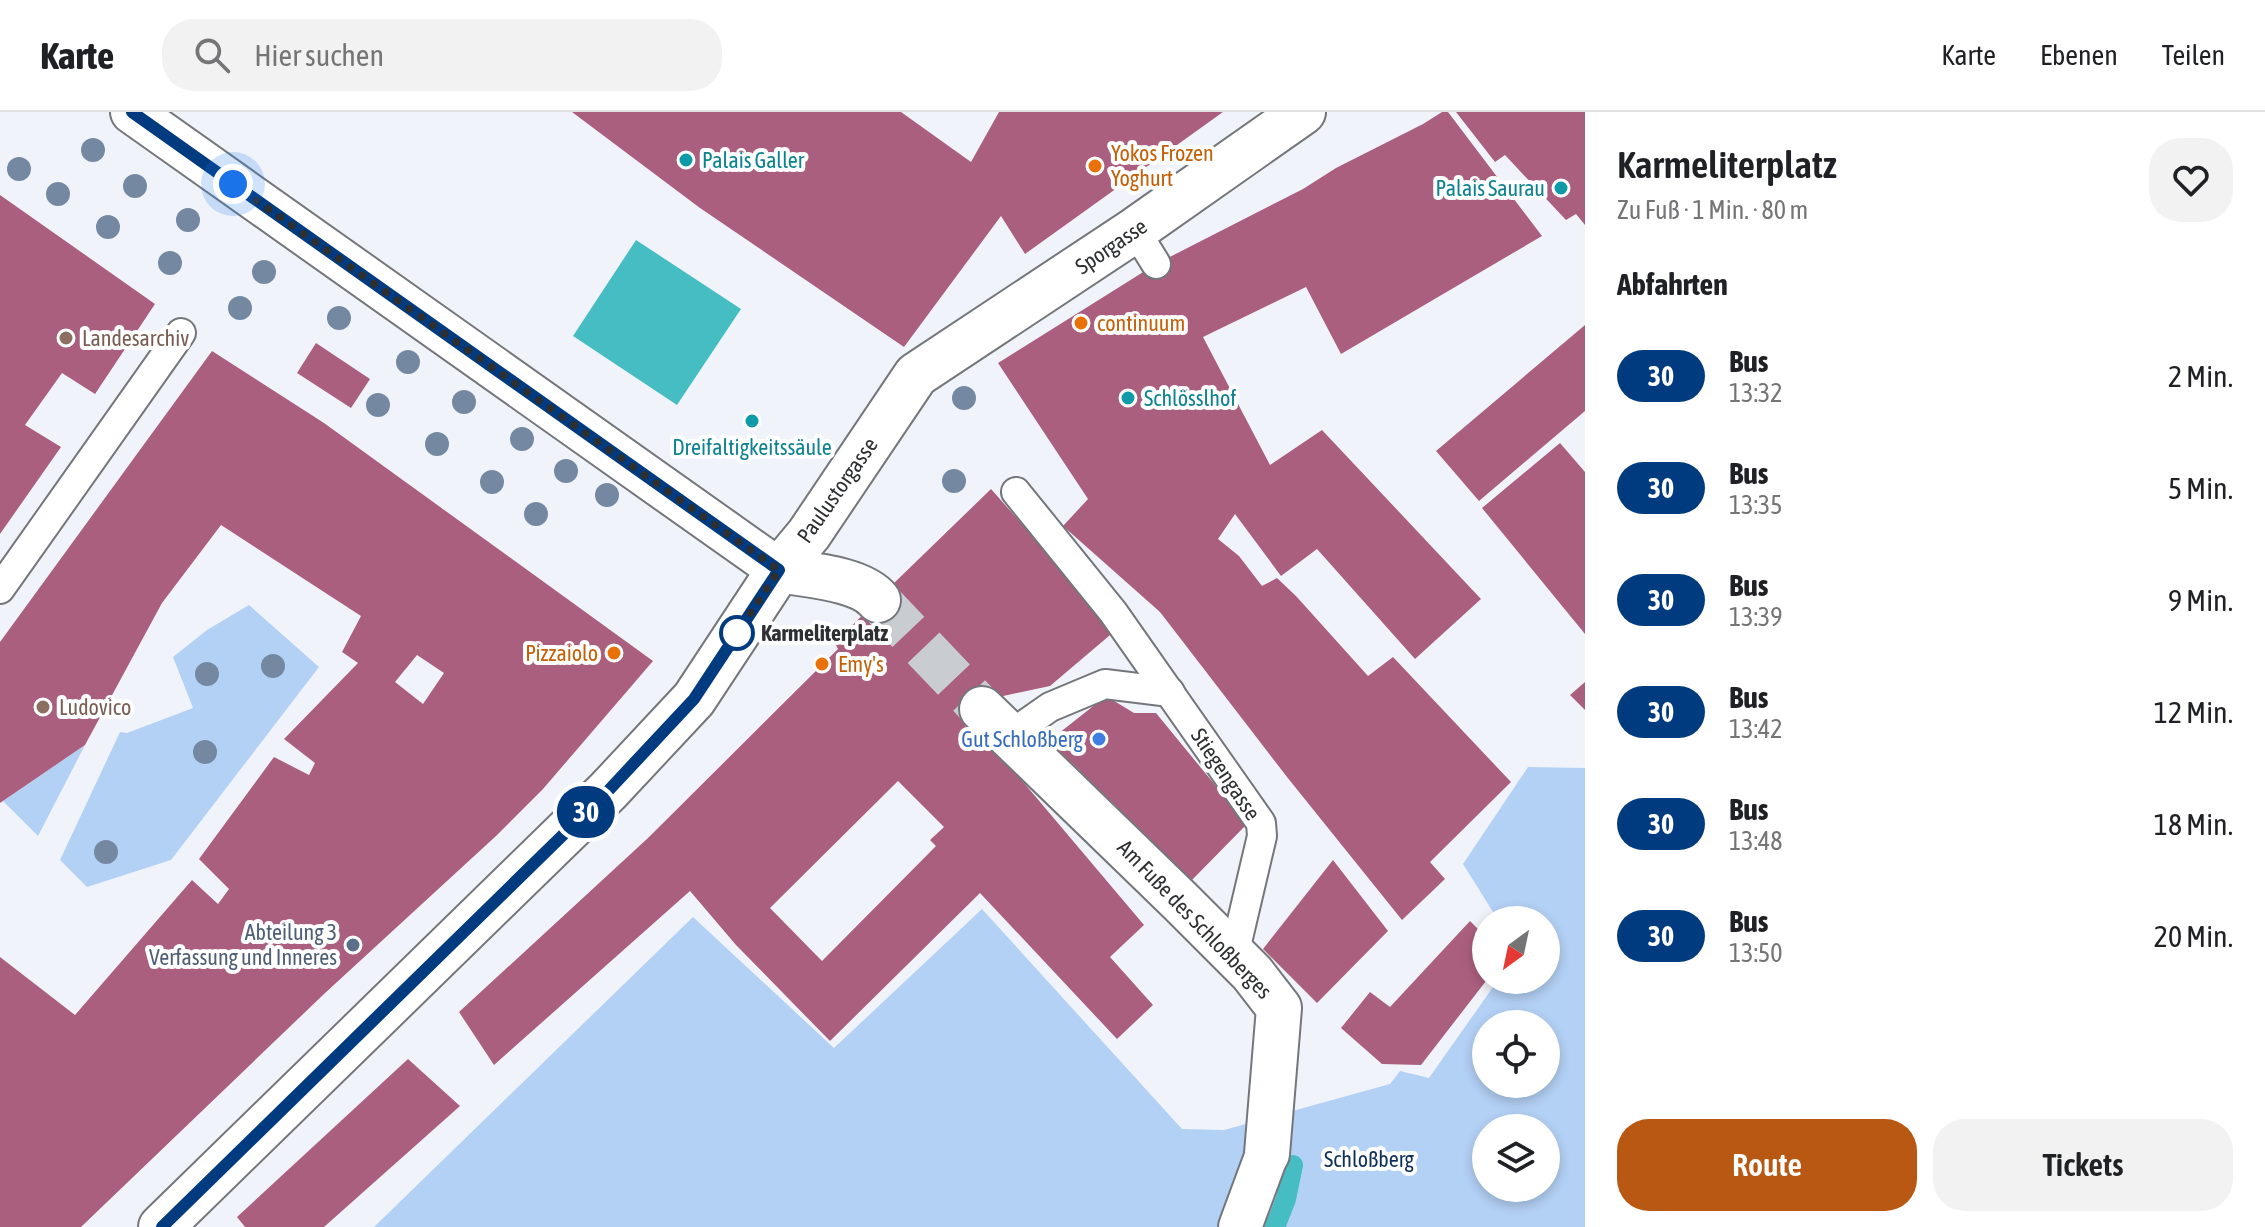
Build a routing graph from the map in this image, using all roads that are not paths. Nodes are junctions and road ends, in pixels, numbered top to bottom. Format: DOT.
graph roads {
  1 [pos="132,112"];
  2 [pos="1303,112"];
  3 [pos="181,333"];
  4 [pos="916,375"];
  5 [pos="1016,492"];
  6 [pos="779,570"];
  7 [pos="0,589"];
  8 [pos="878,600"];
  9 [pos="1170,692"];
  10 [pos="996,722"];
  11 [pos="1234,955"];
  12 [pos="1267,1154"];
  13 [pos="161,1227"];
  14 [pos="1240,1227"];
  1 -- 6 [label="street"];
  2 -- 4 [label="street, Sporgasse"];
  3 -- 7 [label="lane"];
  4 -- 6 [label="street, Paulustorgasse"];
  5 -- 9 [label="lane, Stiegengasse"];
  6 -- 8 [label="street"];
  6 -- 13 [label="street, Paulustorgasse"];
  9 -- 10 [label="lane"];
  9 -- 11 [label="lane, Stiegengasse"];
  10 -- 11 [label="street, Am Fuße des Schloßberges"];
  11 -- 12 [label="street, Am Fuße des Schloßberges"];
  12 -- 14 [label="street, Am Fuße des Schloßberges"];
}
